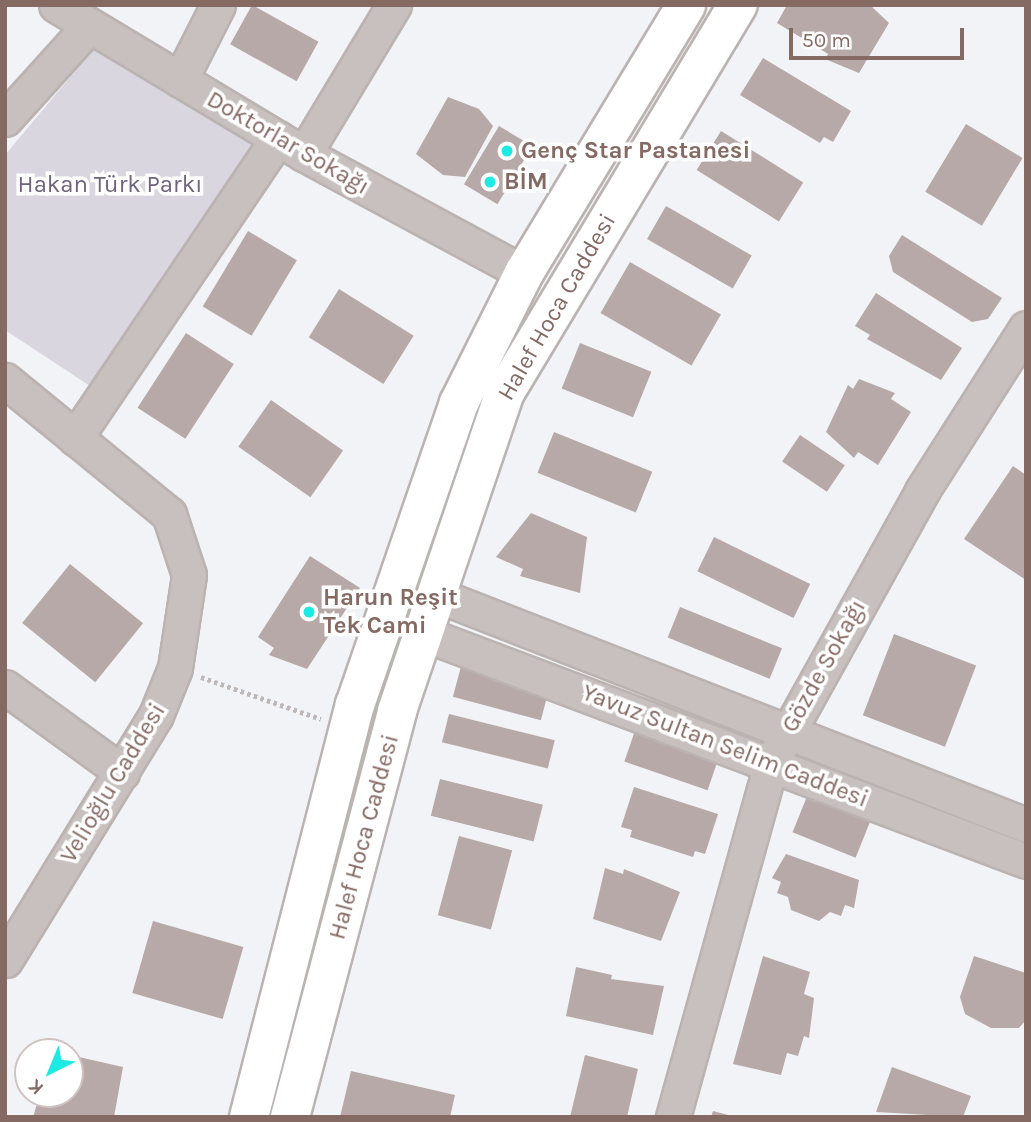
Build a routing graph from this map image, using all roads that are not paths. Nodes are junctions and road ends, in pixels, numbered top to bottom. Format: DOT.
graph roads {
  1 [pos="56,5"];
  2 [pos="218,5"];
  3 [pos="394,5"];
  4 [pos="686,5"];
  5 [pos="738,5"];
  6 [pos="89,26"];
  7 [pos="180,80"];
  8 [pos="5,119"];
  9 [pos="291,146"];
  10 [pos="524,273"];
  11 [pos="1026,328"];
  12 [pos="5,380"];
  13 [pos="75,438"];
  14 [pos="437,595"];
  15 [pos="424,634"];
  16 [pos="5,687"];
  17 [pos="788,728"];
  18 [pos="772,761"];
  19 [pos="122,772"];
  20 [pos="1026,825"];
  21 [pos="1026,861"];
  22 [pos="5,960"];
  23 [pos="248,1117"];
  24 [pos="290,1117"];
  25 [pos="673,1117"];
  1 -- 6 [label="street, Doktorlar Sokağı"];
  2 -- 7 [label="street"];
  3 -- 9 [label="street"];
  4 -- 10 [label="main road, Halef Hoca Caddesi"];
  5 -- 14 [label="main road, Halef Hoca Caddesi"];
  6 -- 7 [label="street, Doktorlar Sokağı"];
  6 -- 8 [label="street"];
  7 -- 9 [label="street, Doktorlar Sokağı"];
  9 -- 10 [label="street, Doktorlar Sokağı"];
  9 -- 13 [label="street"];
  10 -- 23 [label="main road, Halef Hoca Caddesi"];
  11 -- 17 [label="street, Gözde Sokağı"];
  12 -- 13 [label="street, Velioğlu Caddesi"];
  13 -- 19 [label="street, Velioğlu Caddesi"];
  14 -- 15 [label="main road, Halef Hoca Caddesi"];
  14 -- 17 [label="street, Yavuz Sultan Selim Caddesi"];
  15 -- 18 [label="street, Yavuz Sultan Selim Caddesi"];
  15 -- 24 [label="main road, Halef Hoca Caddesi"];
  16 -- 19 [label="street"];
  17 -- 18 [label="street, Gözde Sokağı"];
  17 -- 20 [label="street, Yavuz Sultan Selim Caddesi"];
  18 -- 21 [label="street, Yavuz Sultan Selim Caddesi"];
  18 -- 25 [label="street, Gözde Sokağı"];
  19 -- 22 [label="street, Velioğlu Caddesi"];
}
